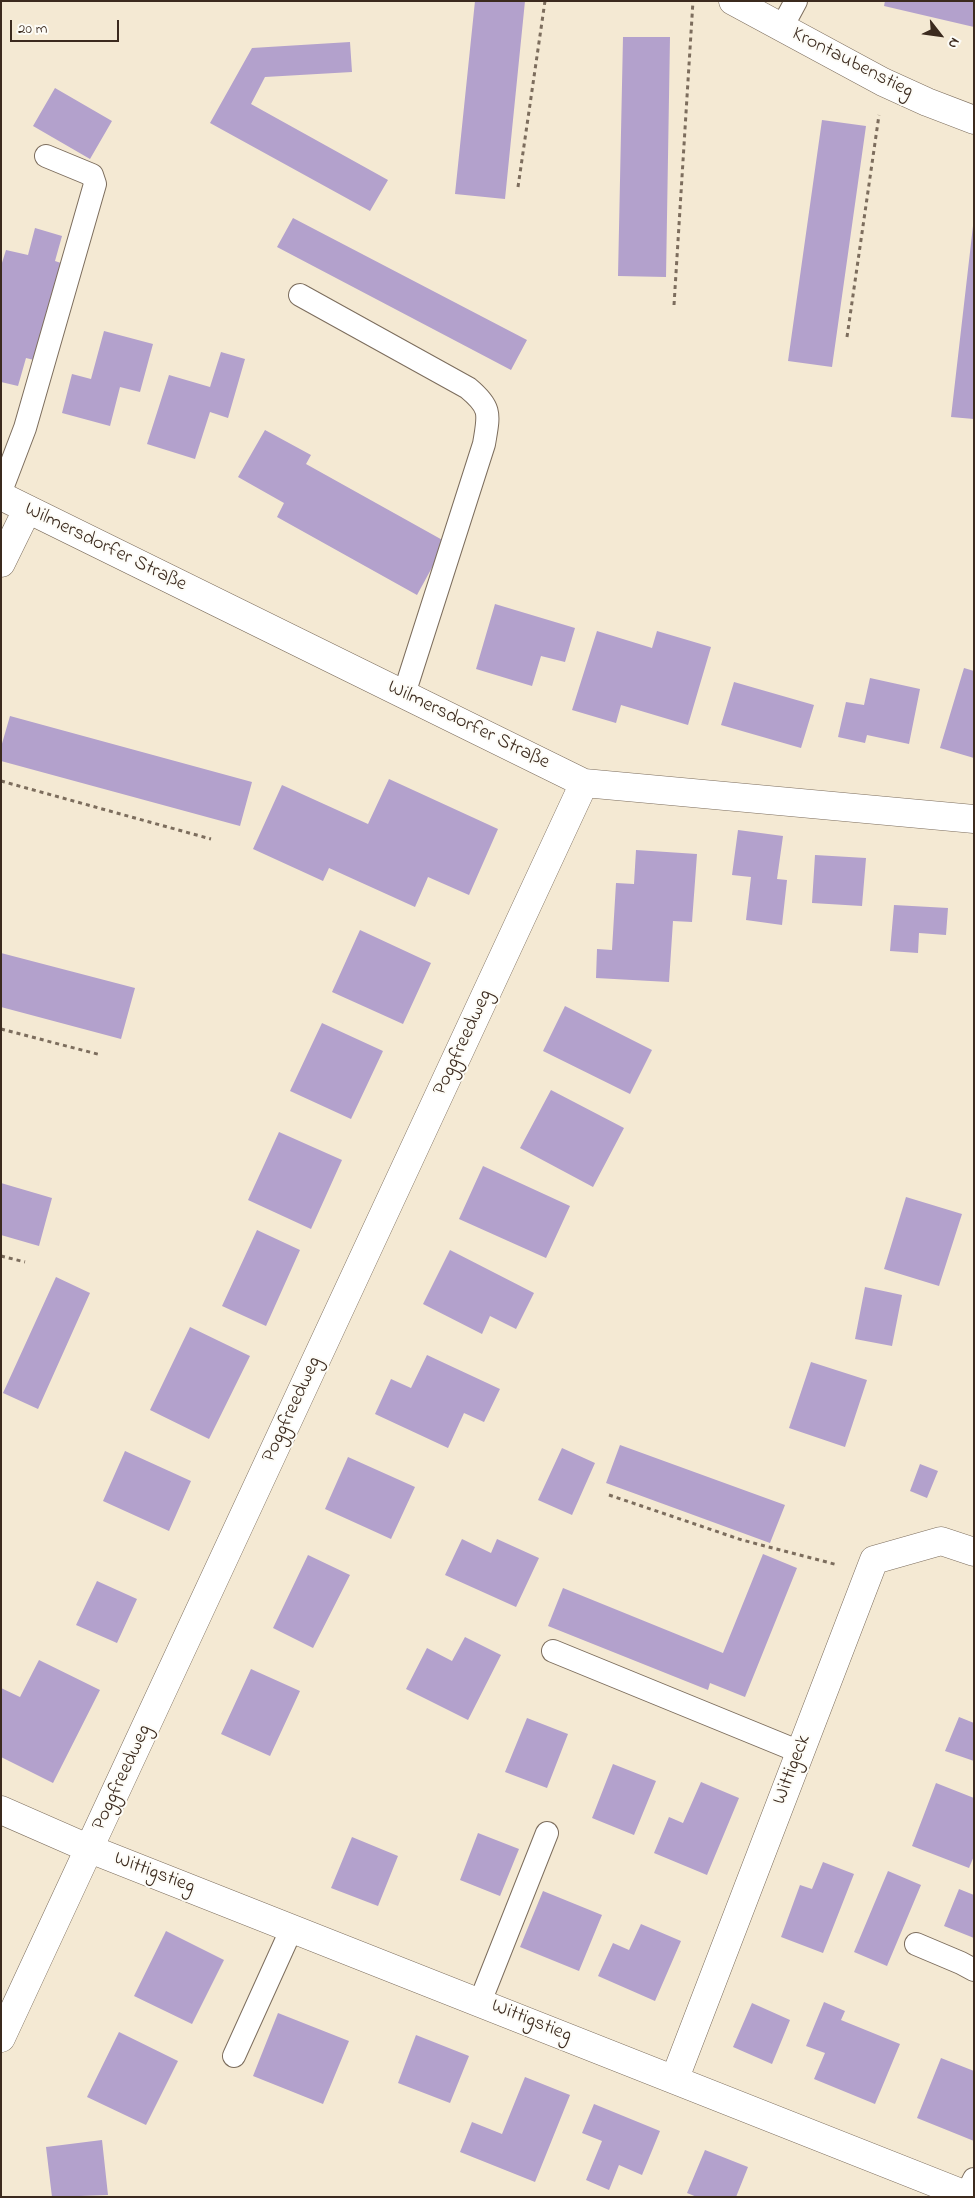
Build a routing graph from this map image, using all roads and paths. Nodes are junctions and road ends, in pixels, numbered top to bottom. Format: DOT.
graph roads {
  1 [pos="545,1"];
  2 [pos="693,1"];
  3 [pos="733,1"];
  4 [pos="796,1"];
  5 [pos="782,27"];
  6 [pos="884,82"];
  7 [pos="974,120"];
  8 [pos="46,156"];
  9 [pos="518,187"];
  10 [pos="300,295"];
  11 [pos="674,305"];
  12 [pos="847,337"];
  13 [pos="1,491"];
  14 [pos="1,496"];
  15 [pos="27,510"];
  16 [pos="1,563"];
  17 [pos="404,694"];
  18 [pos="1,781"];
  19 [pos="584,783"];
  20 [pos="974,819"];
  21 [pos="211,839"];
  22 [pos="1,1029"];
  23 [pos="101,1055"];
  24 [pos="1,1256"];
  25 [pos="26,1262"];
  26 [pos="610,1495"];
  27 [pos="974,1552"];
  28 [pos="870,1573"];
  29 [pos="553,1651"];
  30 [pos="800,1752"];
  31 [pos="1,1810"];
  32 [pos="547,1833"];
  33 [pos="90,1849"];
  34 [pos="292,1928"];
  35 [pos="916,1944"];
  36 [pos="974,1970"];
  37 [pos="480,2002"];
  38 [pos="1,2038"];
  39 [pos="234,2056"];
  40 [pos="675,2078"];
  41 [pos="970,2190"];
  1 -- 9 [label="path"];
  2 -- 11 [label="path"];
  3 -- 5 [label="street, Krontaubenstieg"];
  4 -- 5 [label="lane"];
  5 -- 6 [label="street, Krontaubenstieg"];
  6 -- 7 [label="street, Krontaubenstieg"];
  6 -- 12 [label="path"];
  8 -- 13 [label="lane"];
  10 -- 17 [label="lane"];
  14 -- 15 [label="street, Wilmersdorfer Straße"];
  15 -- 16 [label="street"];
  15 -- 17 [label="street, Wilmersdorfer Straße"];
  17 -- 19 [label="street, Wilmersdorfer Straße"];
  18 -- 21 [label="path"];
  19 -- 20 [label="street, Wilmersdorfer Straße"];
  19 -- 33 [label="street, Poggfreedweg"];
  22 -- 23 [label="path"];
  24 -- 25 [label="path"];
  26 -- 28 [label="path"];
  27 -- 28 [label="street, Wittigeck"];
  28 -- 30 [label="street, Wittigeck"];
  29 -- 30 [label="lane"];
  30 -- 40 [label="street, Wittigeck"];
  31 -- 33 [label="street, Wittigstieg"];
  32 -- 37 [label="lane"];
  33 -- 34 [label="street, Wittigstieg"];
  33 -- 38 [label="street, Poggfreedweg"];
  34 -- 37 [label="street, Wittigstieg"];
  34 -- 39 [label="lane"];
  35 -- 36 [label="lane"];
  37 -- 40 [label="street, Wittigstieg"];
  40 -- 41 [label="street, Wittigstieg"];
}
